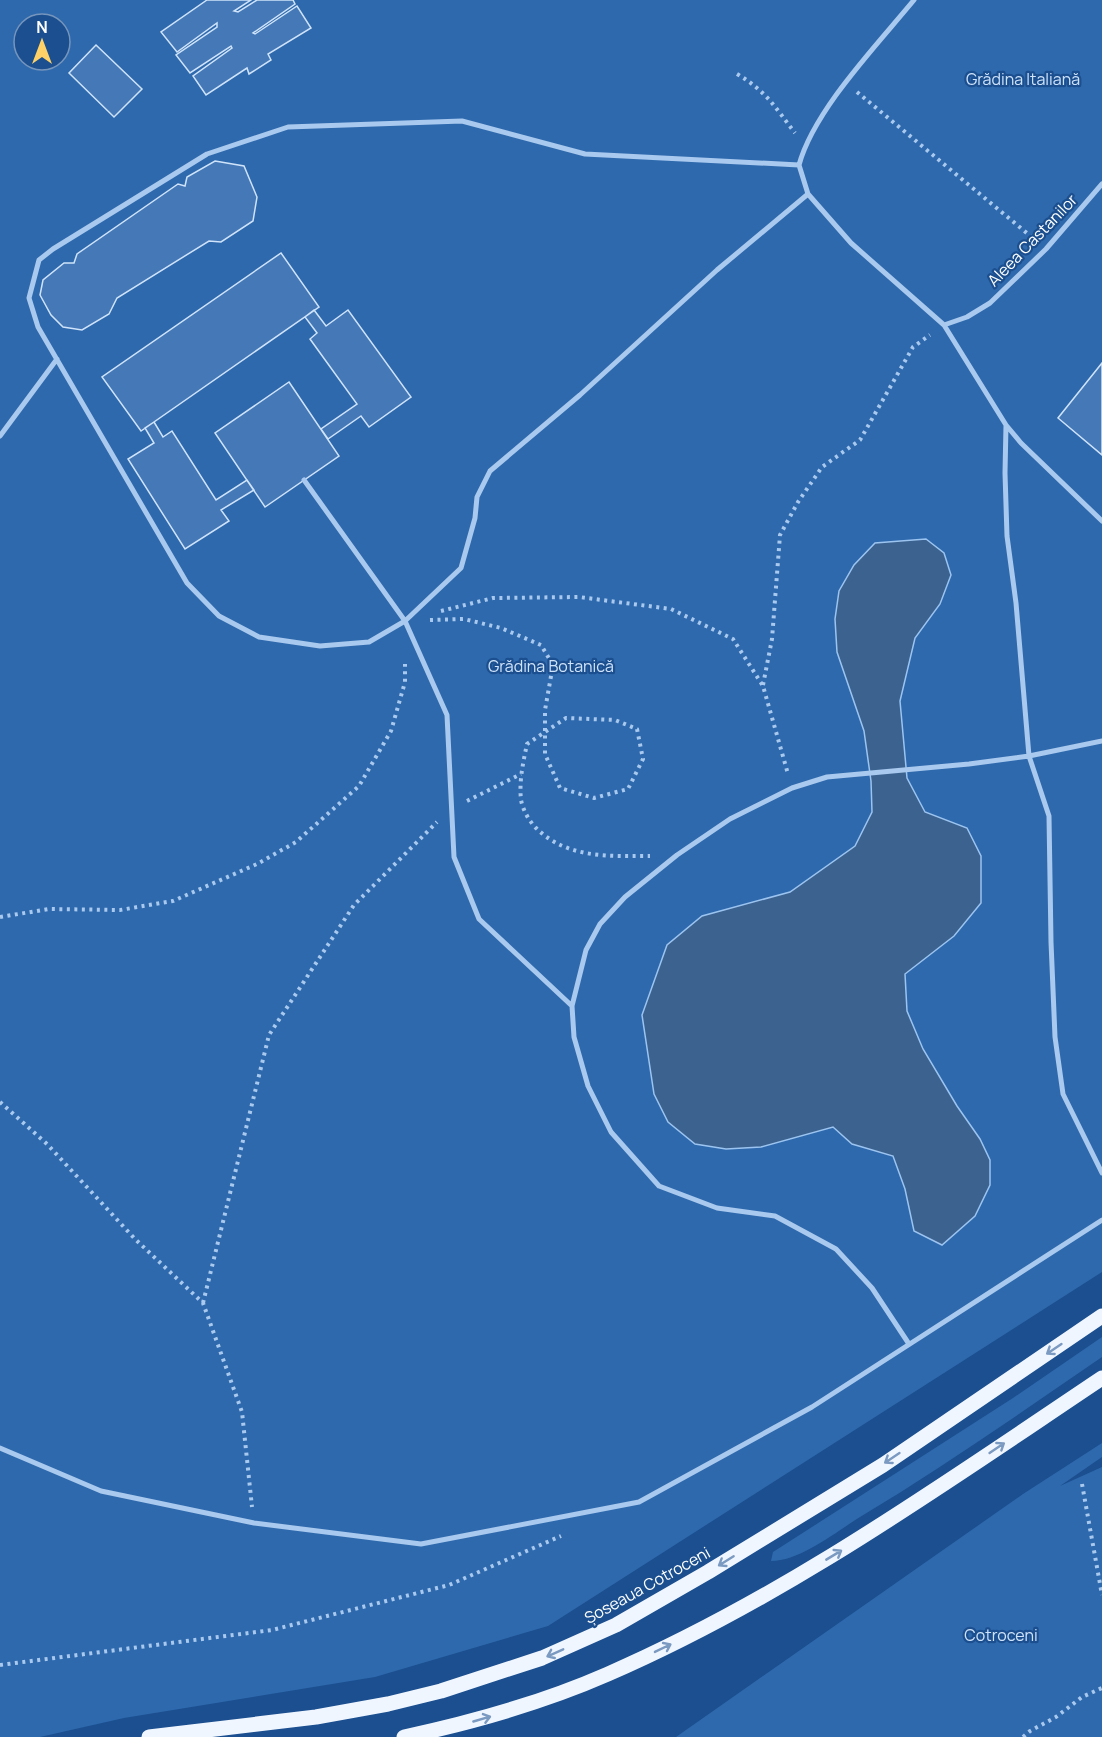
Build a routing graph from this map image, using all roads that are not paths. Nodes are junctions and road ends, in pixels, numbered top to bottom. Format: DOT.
graph roads {
  1 [pos="914,0"];
  2 [pos="799,165"];
  3 [pos="1102,184"];
  4 [pos="808,194"];
  5 [pos="944,325"];
  6 [pos="57,359"];
  7 [pos="1006,425"];
  8 [pos="0,436"];
  9 [pos="304,480"];
  10 [pos="1102,521"];
  11 [pos="405,621"];
  12 [pos="1102,741"];
  13 [pos="1029,756"];
  14 [pos="572,1006"];
  15 [pos="1102,1173"];
  16 [pos="1102,1220"];
  17 [pos="1102,1316"];
  18 [pos="909,1344"];
  19 [pos="1102,1378"];
  20 [pos="0,1448"];
  21 [pos="149,1737"];
  22 [pos="404,1737"];
  1 -- 2 [label="street"];
  2 -- 4 [label="street"];
  2 -- 6 [label="street"];
  3 -- 5 [label="street, Aleea Castanilor"];
  4 -- 5 [label="street"];
  4 -- 11 [label="street"];
  5 -- 7 [label="street"];
  6 -- 8 [label="street"];
  6 -- 11 [label="street"];
  7 -- 10 [label="street"];
  7 -- 13 [label="street"];
  9 -- 11 [label="street"];
  11 -- 14 [label="street"];
  12 -- 13 [label="street"];
  13 -- 14 [label="street"];
  13 -- 15 [label="street"];
  14 -- 18 [label="street"];
  16 -- 18 [label="street"];
  17 -- 21 [label="main road, Șoseaua Cotroceni, one-way"];
  18 -- 20 [label="street"];
  22 -- 19 [label="main road, one-way"];
}
